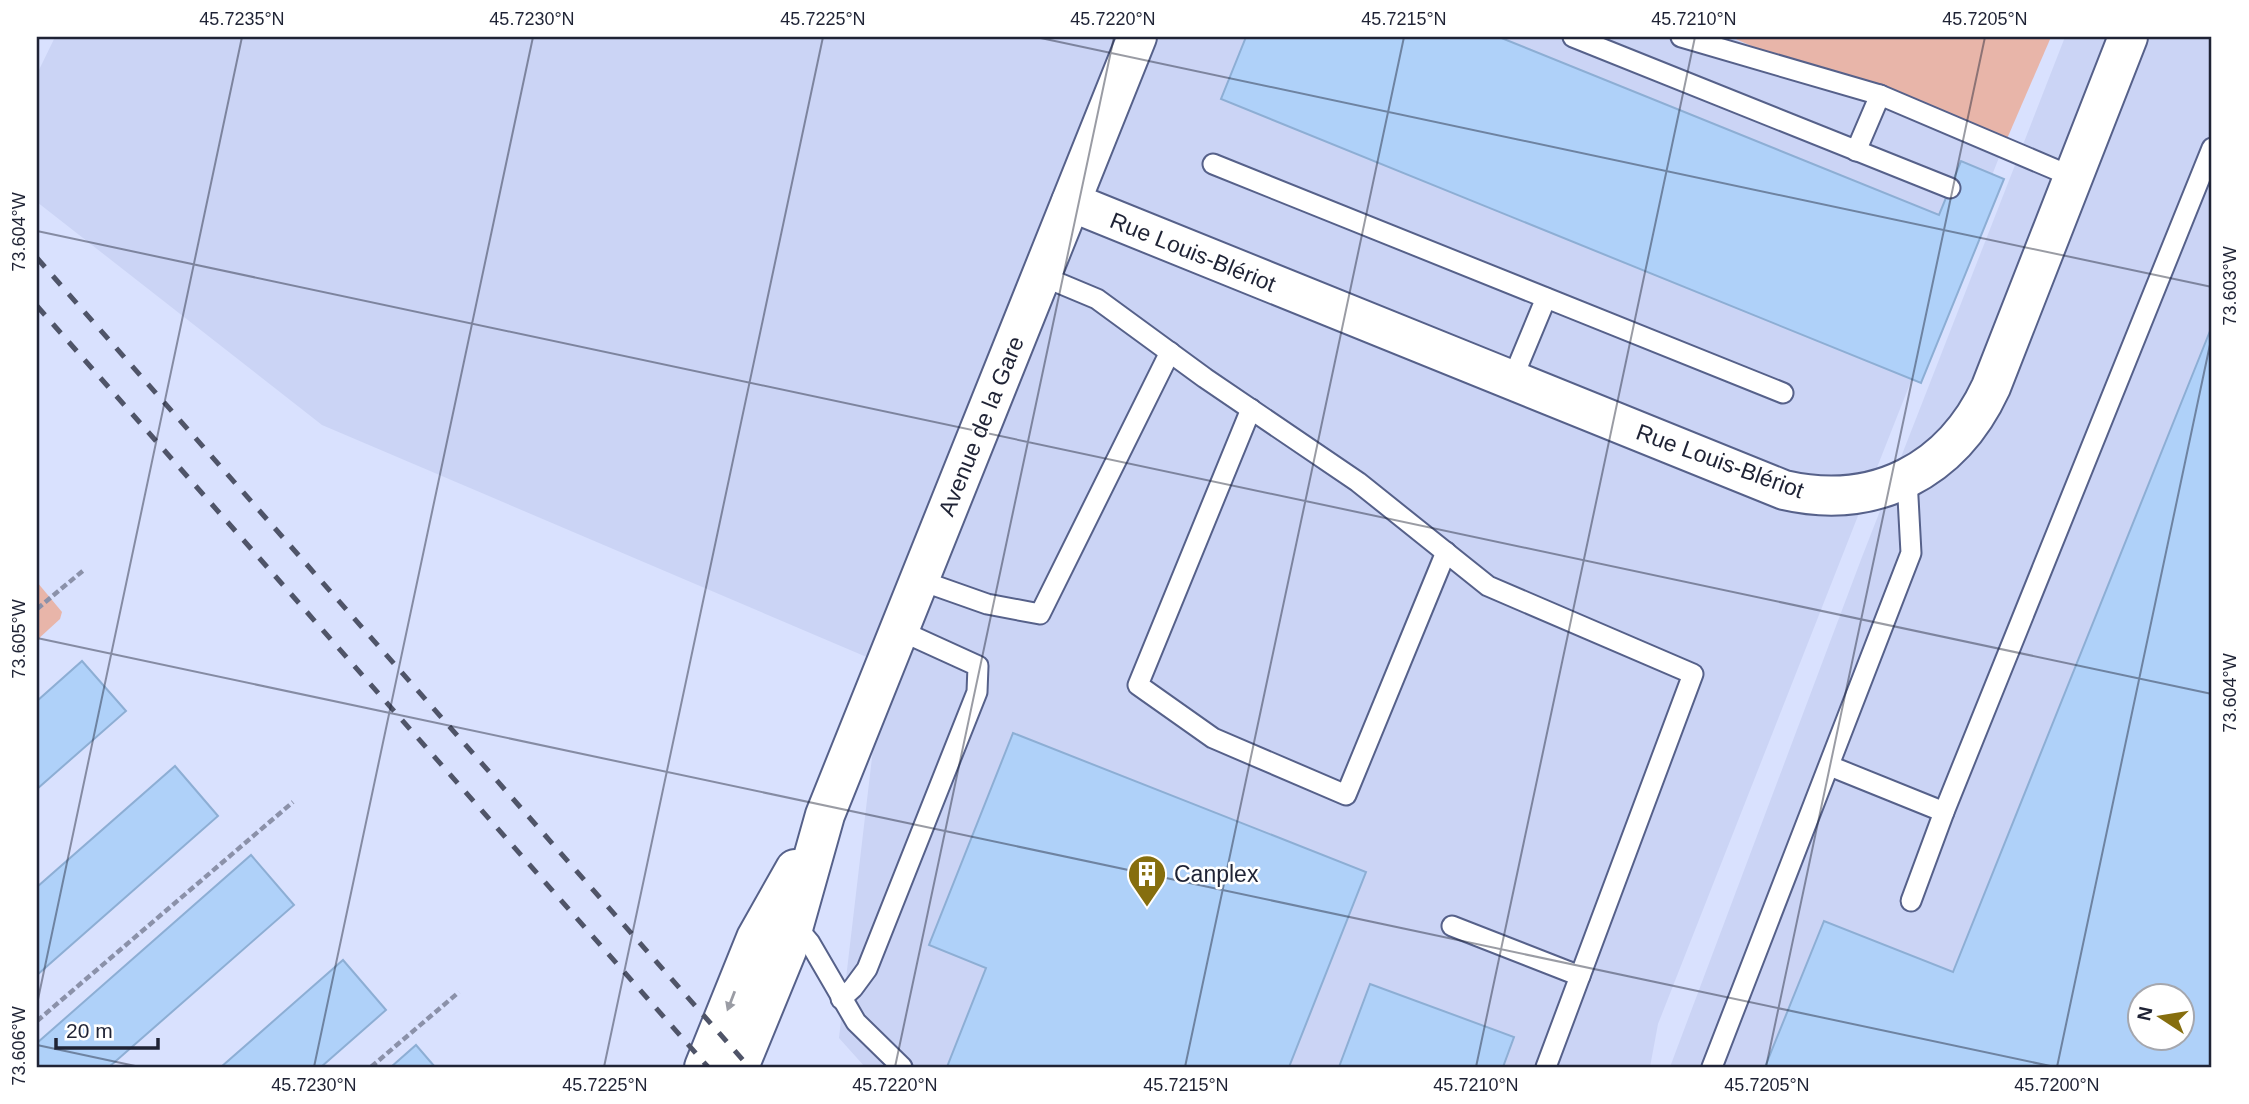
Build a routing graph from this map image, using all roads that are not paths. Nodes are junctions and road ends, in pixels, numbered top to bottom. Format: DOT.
graph roads {
  1 [pos="1137,37"];
  2 [pos="1573,37"];
  3 [pos="1681,37"];
  4 [pos="2127,37"];
  5 [pos="1880,95"];
  6 [pos="2212,148"];
  7 [pos="1856,151"];
  8 [pos="1213,164"];
  9 [pos="2073,177"];
  10 [pos="1950,188"];
  11 [pos="1070,202"];
  12 [pos="1041,276"];
  13 [pos="1546,298"];
  14 [pos="1170,352"];
  15 [pos="1512,380"];
  16 [pos="1783,393"];
  17 [pos="1251,409"];
  18 [pos="1907,479"];
  19 [pos="1446,552"];
  20 [pos="919,580"];
  21 [pos="899,630"];
  22 [pos="1830,766"];
  23 [pos="1944,812"];
  24 [pos="1911,901"];
  25 [pos="780,923"];
  26 [pos="1452,926"];
  27 [pos="1580,976"];
  28 [pos="841,999"];
  29 [pos="704,1067"];
  30 [pos="739,1067"];
  31 [pos="902,1067"];
  32 [pos="1546,1067"];
  33 [pos="1712,1067"];
  1 -- 11 [label="street, Avenue de la Gare"];
  2 -- 7 [label="lane"];
  3 -- 5 [label="lane"];
  4 -- 9 [label="street, Rue Louis-Blériot"];
  5 -- 7 [label="lane"];
  5 -- 9 [label="lane"];
  6 -- 23 [label="lane"];
  7 -- 10 [label="lane"];
  8 -- 13 [label="lane"];
  9 -- 18 [label="street, Rue Louis-Blériot"];
  11 -- 12 [label="street, Avenue de la Gare"];
  11 -- 15 [label="street, Rue Louis-Blériot"];
  12 -- 14 [label="lane"];
  12 -- 20 [label="street, Avenue de la Gare"];
  13 -- 15 [label="lane"];
  13 -- 16 [label="lane"];
  14 -- 17 [label="lane"];
  14 -- 20 [label="lane"];
  15 -- 18 [label="street, Rue Louis-Blériot"];
  17 -- 19 [label="lane"];
  17 -- 19 [label="lane"];
  18 -- 22 [label="lane"];
  19 -- 27 [label="lane"];
  20 -- 21 [label="street, Avenue de la Gare"];
  21 -- 25 [label="street, Avenue de la Gare"];
  21 -- 28 [label="lane"];
  22 -- 23 [label="lane"];
  22 -- 33 [label="lane"];
  23 -- 24 [label="lane"];
  25 -- 28 [label="lane"];
  25 -- 29 [label="street, Avenue de la Gare, one-way"];
  25 -- 30 [label="street, Avenue de la Gare"];
  26 -- 27 [label="lane"];
  27 -- 32 [label="lane"];
  28 -- 31 [label="lane"];
}
